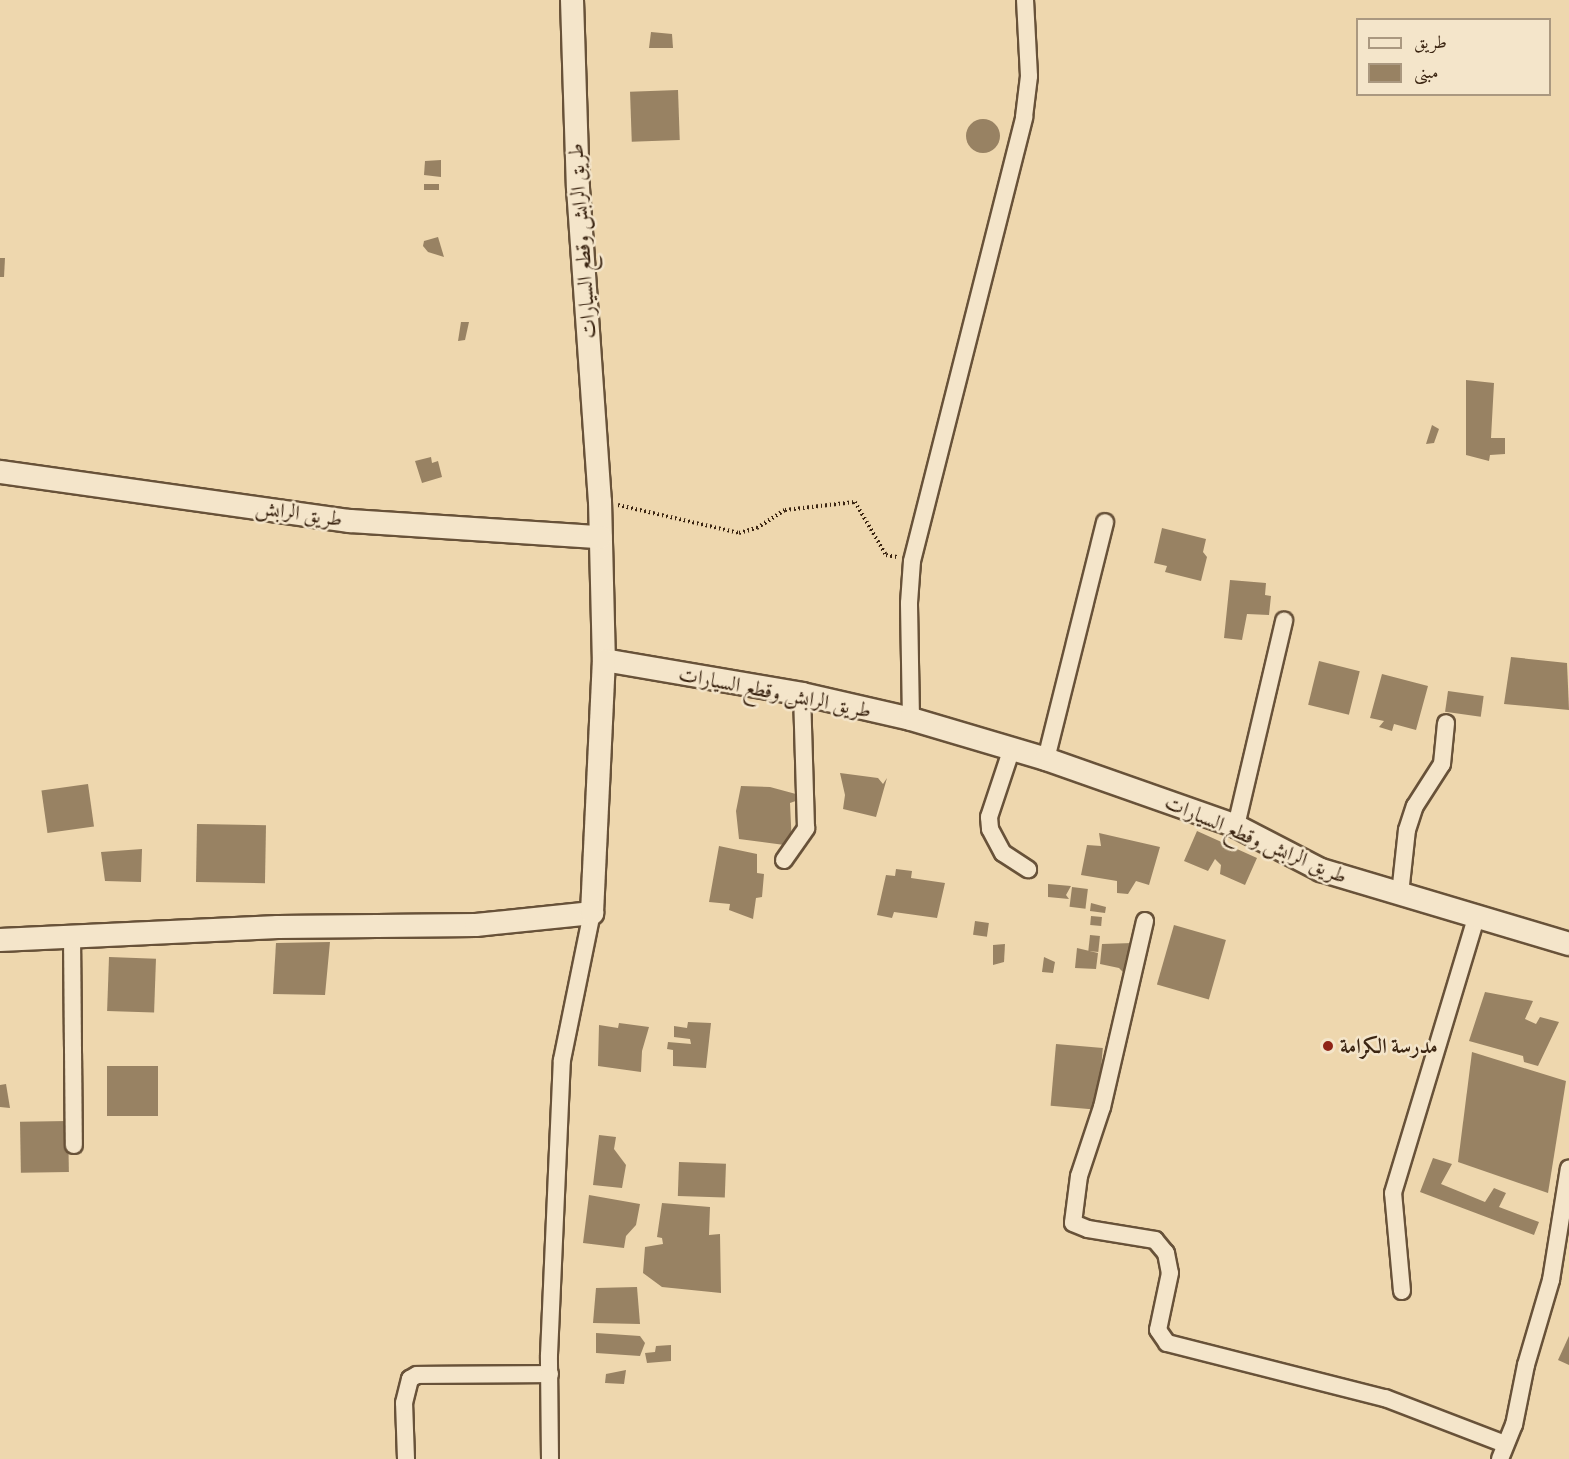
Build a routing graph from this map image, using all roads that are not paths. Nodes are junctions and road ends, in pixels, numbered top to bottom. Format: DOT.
graph roads {
  1 [pos="572,0"];
  2 [pos="1025,0"];
  3 [pos="0,472"];
  4 [pos="1105,522"];
  5 [pos="600,537"];
  6 [pos="1284,621"];
  7 [pos="604,660"];
  8 [pos="801,694"];
  9 [pos="912,719"];
  10 [pos="1446,723"];
  11 [pos="1012,748"];
  12 [pos="1046,759"];
  13 [pos="1236,826"];
  14 [pos="784,860"];
  15 [pos="1028,869"];
  16 [pos="1400,894"];
  17 [pos="592,913"];
  18 [pos="1476,918"];
  19 [pos="1145,921"];
  20 [pos="72,935"];
  21 [pos="0,940"];
  22 [pos="1569,944"];
  23 [pos="74,1145"];
  24 [pos="1569,1168"];
  25 [pos="1562,1263"];
  26 [pos="1402,1291"];
  27 [pos="550,1374"];
  28 [pos="1503,1452"];
  29 [pos="406,1459"];
  30 [pos="550,1459"];
  1 -- 5 [label="main road, طريق الرابش وقطع السيارات"];
  2 -- 9 [label="street"];
  3 -- 5 [label="main road, طريق الرابش"];
  4 -- 12 [label="street"];
  5 -- 7 [label="main road, طريق الرابش وقطع السيارات"];
  6 -- 13 [label="street"];
  7 -- 8 [label="main road, طريق الرابش وقطع السيارات"];
  7 -- 17 [label="main road"];
  8 -- 9 [label="main road, طريق الرابش وقطع السيارات"];
  8 -- 14 [label="street"];
  9 -- 11 [label="main road, طريق الرابش وقطع السيارات"];
  10 -- 16 [label="street"];
  11 -- 12 [label="main road, طريق الرابش وقطع السيارات"];
  11 -- 15 [label="street"];
  12 -- 13 [label="main road, طريق الرابش وقطع السيارات"];
  13 -- 16 [label="main road, طريق الرابش وقطع السيارات"];
  16 -- 18 [label="main road, طريق الرابش وقطع السيارات"];
  17 -- 20 [label="main road"];
  17 -- 27 [label="street"];
  18 -- 22 [label="main road, طريق الرابش وقطع السيارات"];
  18 -- 26 [label="street"];
  19 -- 28 [label="street"];
  20 -- 21 [label="main road"];
  20 -- 23 [label="street"];
  24 -- 25 [label="street"];
  25 -- 28 [label="street"];
  27 -- 29 [label="street"];
  27 -- 30 [label="street"];
}
